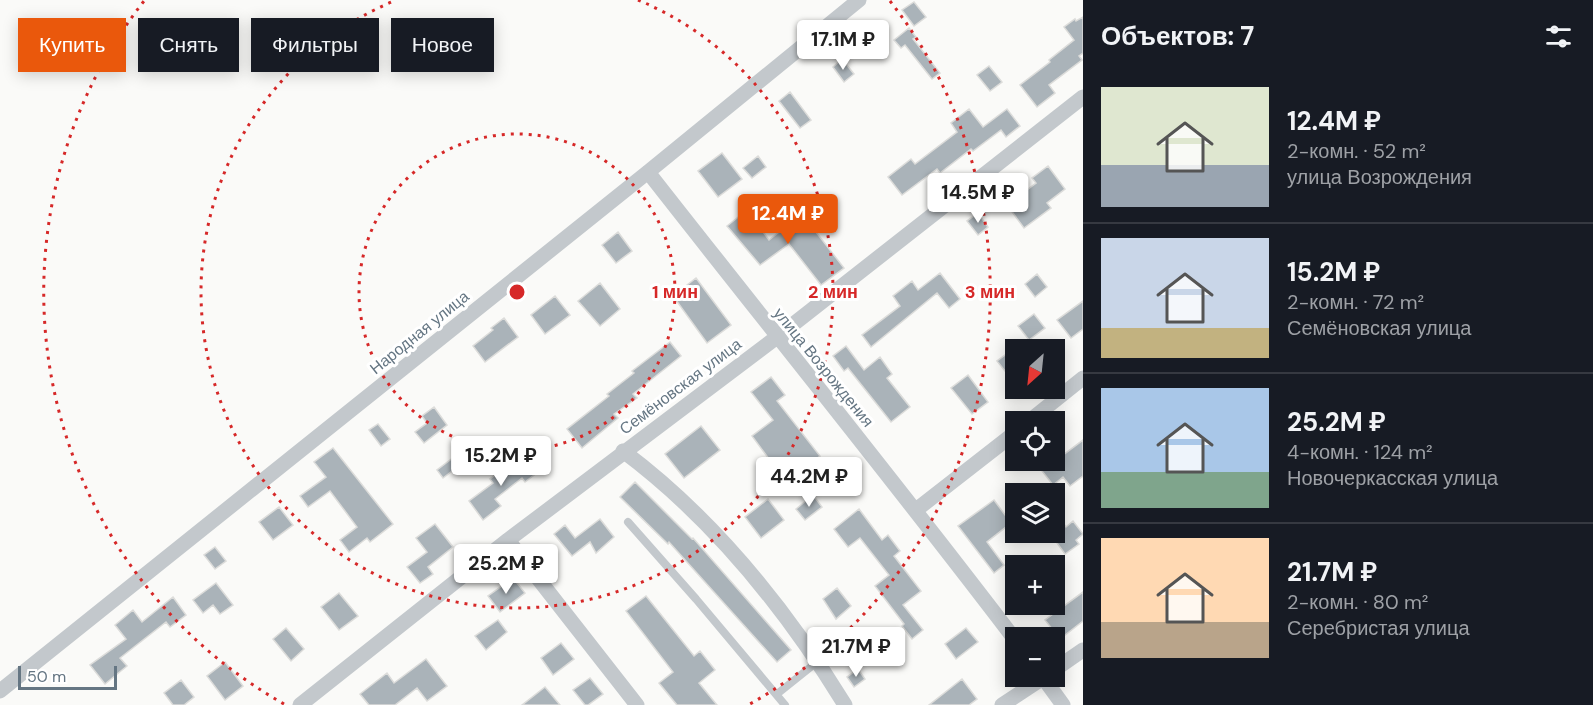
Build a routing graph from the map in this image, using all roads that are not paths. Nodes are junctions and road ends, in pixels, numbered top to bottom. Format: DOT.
graph roads {
  1 [pos="859,0"];
  2 [pos="1083,97"];
  3 [pos="648,172"];
  4 [pos="777,337"];
  5 [pos="1083,378"];
  6 [pos="1042,411"];
  7 [pos="1005,441"];
  8 [pos="623,451"];
  9 [pos="916,510"];
  10 [pos="628,522"];
  11 [pos="508,540"];
  12 [pos="1005,627"];
  13 [pos="1083,650"];
  14 [pos="817,662"];
  15 [pos="1065,662"];
  16 [pos="1028,687"];
  17 [pos="1053,687"];
  18 [pos="0,691"];
  19 [pos="777,694"];
  20 [pos="300,705"];
  21 [pos="638,705"];
  22 [pos="785,705"];
  23 [pos="845,705"];
  24 [pos="1002,705"];
  25 [pos="1063,705"];
  1 -- 3 [label="street, Народная улица"];
  2 -- 4 [label="street, Семёновская улица"];
  3 -- 4 [label="street, улица Возрождения"];
  3 -- 18 [label="street, Народная улица"];
  4 -- 8 [label="street, Семёновская улица"];
  4 -- 9 [label="street, улица Возрождения"];
  5 -- 6 [label="street"];
  7 -- 9 [label="street"];
  8 -- 11 [label="street, Семёновская улица"];
  8 -- 14 [label="street"];
  9 -- 12 [label="street, улица Возрождения"];
  10 -- 19 [label="lane"];
  11 -- 20 [label="street, Семёновская улица"];
  11 -- 21 [label="street"];
  13 -- 15 [label="street"];
  14 -- 19 [label="lane"];
  14 -- 23 [label="street"];
  16 -- 24 [label="street"];
  17 -- 25 [label="street"];
  19 -- 22 [label="lane"];
}
